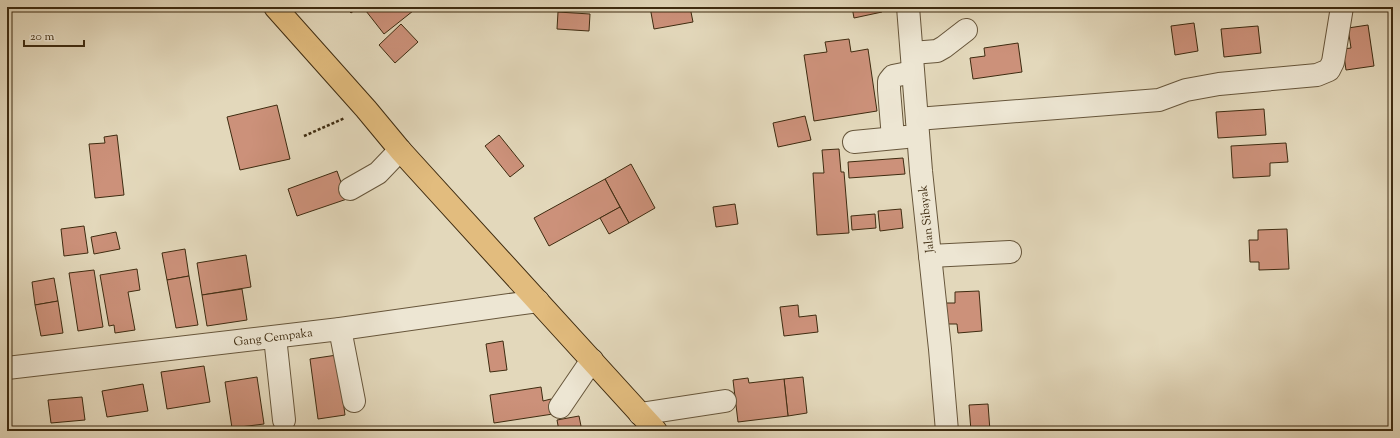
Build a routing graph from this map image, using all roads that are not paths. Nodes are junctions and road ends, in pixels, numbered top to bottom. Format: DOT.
graph roads {
  1 [pos="275,7"];
  2 [pos="908,7"];
  3 [pos="1342,7"];
  4 [pos="966,30"];
  5 [pos="912,63"];
  6 [pos="918,127"];
  7 [pos="893,138"];
  8 [pos="854,142"];
  9 [pos="400,150"];
  10 [pos="350,189"];
  11 [pos="1010,252"];
  12 [pos="930,256"];
  13 [pos="538,301"];
  14 [pos="340,329"];
  15 [pos="275,337"];
  16 [pos="592,360"];
  17 [pos="7,368"];
  18 [pos="354,401"];
  19 [pos="725,402"];
  20 [pos="560,407"];
  21 [pos="640,414"];
  22 [pos="284,420"];
  23 [pos="656,431"];
  24 [pos="947,431"];
  1 -- 9 [label="main road"];
  2 -- 5 [label="street, Jalan Sibayak"];
  3 -- 6 [label="street"];
  4 -- 5 [label="street"];
  5 -- 6 [label="street, Jalan Sibayak"];
  5 -- 7 [label="street"];
  6 -- 7 [label="street"];
  6 -- 12 [label="street, Jalan Sibayak"];
  7 -- 8 [label="street"];
  9 -- 10 [label="street"];
  9 -- 13 [label="main road"];
  11 -- 12 [label="street"];
  12 -- 24 [label="street, Jalan Sibayak"];
  13 -- 14 [label="street, Gang Cempaka"];
  13 -- 16 [label="main road"];
  14 -- 15 [label="street, Gang Cempaka"];
  14 -- 18 [label="street"];
  15 -- 17 [label="street, Gang Cempaka"];
  15 -- 22 [label="street"];
  16 -- 20 [label="street"];
  16 -- 21 [label="main road"];
  19 -- 21 [label="street"];
  21 -- 23 [label="main road"];
}
